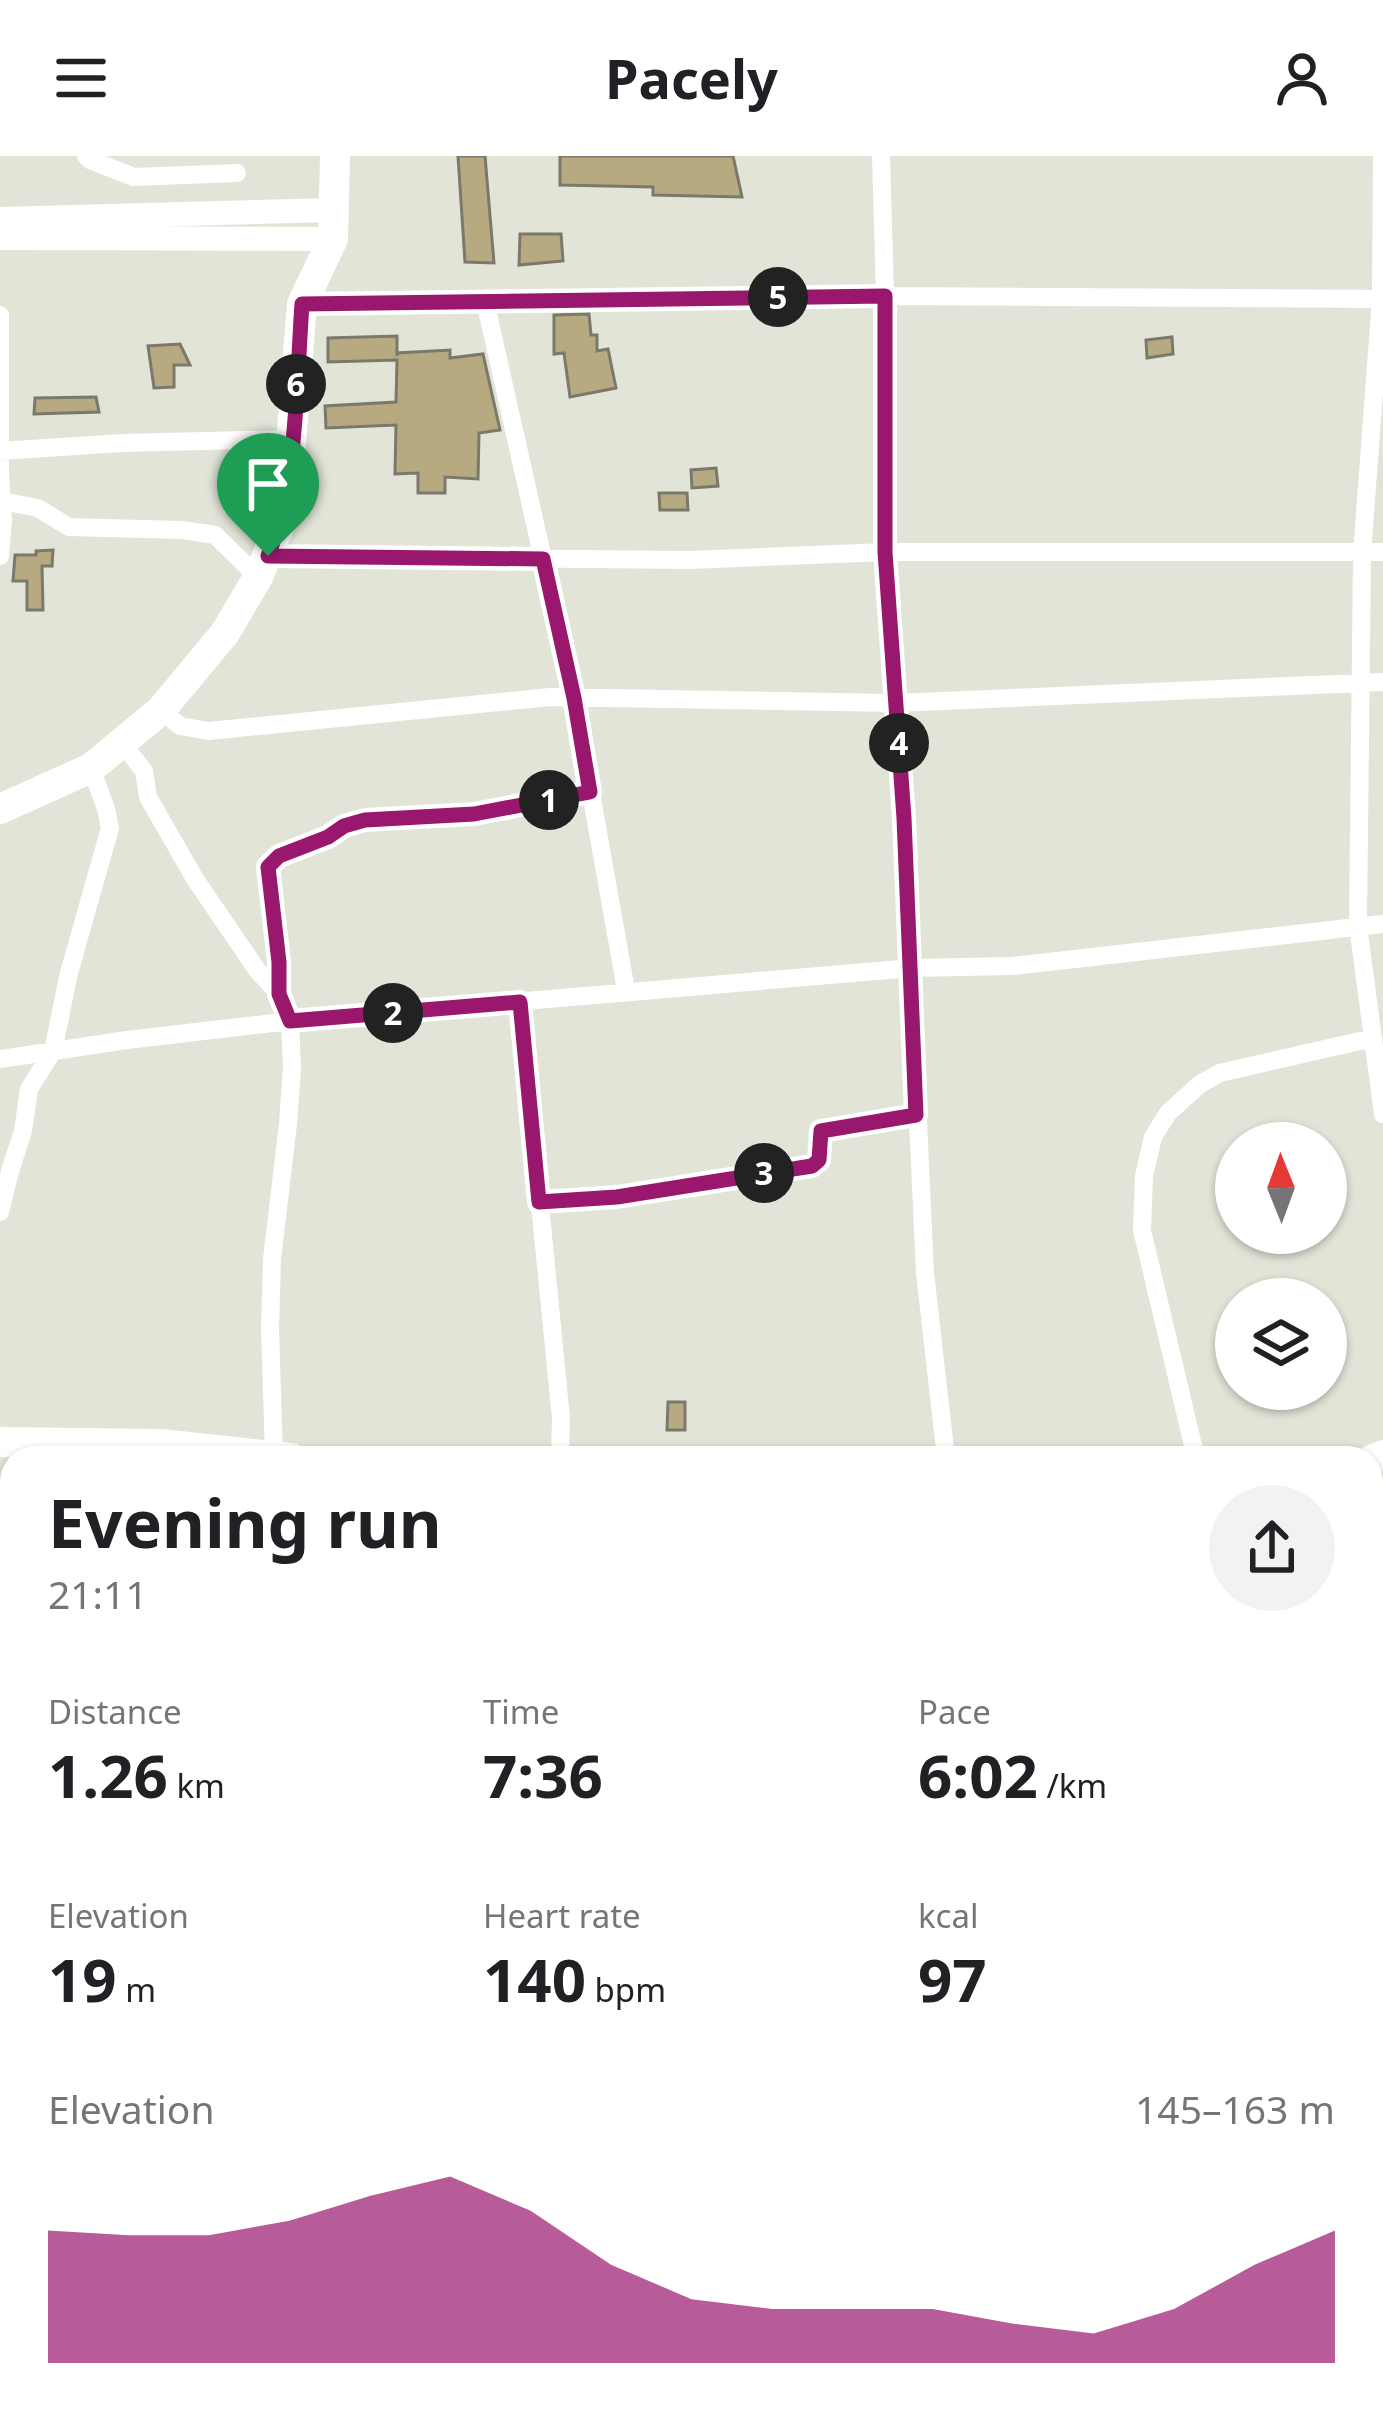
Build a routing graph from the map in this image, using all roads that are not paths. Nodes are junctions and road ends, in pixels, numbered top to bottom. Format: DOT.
graph roads {
  1 [pos="86,156"];
  2 [pos="335,156"];
  3 [pos="881,156"];
  4 [pos="1382,156"];
  5 [pos="237,173"];
  6 [pos="0,219"];
  7 [pos="332,224"];
  8 [pos="0,238"];
  9 [pos="885,296"];
  10 [pos="1382,299"];
  11 [pos="484,301"];
  12 [pos="302,304"];
  13 [pos="0,315"];
  14 [pos="292,439"];
  15 [pos="0,452"];
  16 [pos="0,476"];
  17 [pos="2,501"];
  18 [pos="885,552"];
  19 [pos="1373,553"];
  20 [pos="0,556"];
  21 [pos="543,559"];
  22 [pos="263,566"];
  23 [pos="1360,682"];
  24 [pos="1383,682"];
  25 [pos="574,698"];
  26 [pos="896,703"];
  27 [pos="161,710"];
  28 [pos="122,743"];
  29 [pos="91,768"];
  30 [pos="590,792"];
  31 [pos="0,809"];
  32 [pos="1383,924"];
  33 [pos="1358,926"];
  34 [pos="912,968"];
  35 [pos="626,990"];
  36 [pos="279,994"];
  37 [pos="520,1002"];
  38 [pos="290,1021"];
  39 [pos="1373,1038"];
  40 [pos="53,1051"];
  41 [pos="0,1059"];
  42 [pos="1383,1114"];
  43 [pos="916,1115"];
  44 [pos="539,1202"];
  45 [pos="0,1212"];
  46 [pos="0,1442"];
  47 [pos="72,1446"];
  48 [pos="282,1446"];
  49 [pos="560,1446"];
  50 [pos="945,1446"];
  51 [pos="1193,1446"];
  1 -- 5 [label="street"];
  2 -- 7 [label="main road"];
  3 -- 9 [label="street"];
  4 -- 10 [label="street"];
  6 -- 7 [label="street"];
  7 -- 8 [label="street"];
  7 -- 12 [label="main road"];
  9 -- 10 [label="street"];
  9 -- 11 [label="street"];
  9 -- 18 [label="street"];
  10 -- 19 [label="street"];
  11 -- 12 [label="street"];
  11 -- 21 [label="street"];
  12 -- 14 [label="main road"];
  13 -- 15 [label="street"];
  14 -- 15 [label="street"];
  14 -- 22 [label="main road"];
  15 -- 16 [label="street"];
  16 -- 17 [label="street"];
  17 -- 20 [label="street"];
  17 -- 22 [label="street"];
  18 -- 19 [label="street"];
  18 -- 21 [label="street"];
  18 -- 26 [label="street"];
  19 -- 23 [label="street"];
  21 -- 22 [label="street"];
  21 -- 25 [label="street"];
  22 -- 27 [label="main road"];
  23 -- 24 [label="street"];
  23 -- 26 [label="street"];
  23 -- 33 [label="street"];
  25 -- 26 [label="street"];
  25 -- 27 [label="street"];
  25 -- 30 [label="street"];
  26 -- 34 [label="street"];
  27 -- 28 [label="main road"];
  28 -- 29 [label="main road"];
  28 -- 36 [label="street"];
  29 -- 31 [label="main road"];
  29 -- 40 [label="street"];
  30 -- 35 [label="street"];
  30 -- 36 [label="street"];
  32 -- 33 [label="street"];
  33 -- 34 [label="street"];
  33 -- 39 [label="street"];
  34 -- 35 [label="street"];
  34 -- 43 [label="street"];
  35 -- 37 [label="street"];
  36 -- 38 [label="street"];
  37 -- 38 [label="street"];
  37 -- 44 [label="street"];
  38 -- 40 [label="street"];
  38 -- 48 [label="street"];
  39 -- 42 [label="street"];
  39 -- 51 [label="street"];
  40 -- 41 [label="street"];
  40 -- 45 [label="street"];
  43 -- 44 [label="street"];
  43 -- 50 [label="street"];
  44 -- 49 [label="street"];
  46 -- 47 [label="main road"];
}
